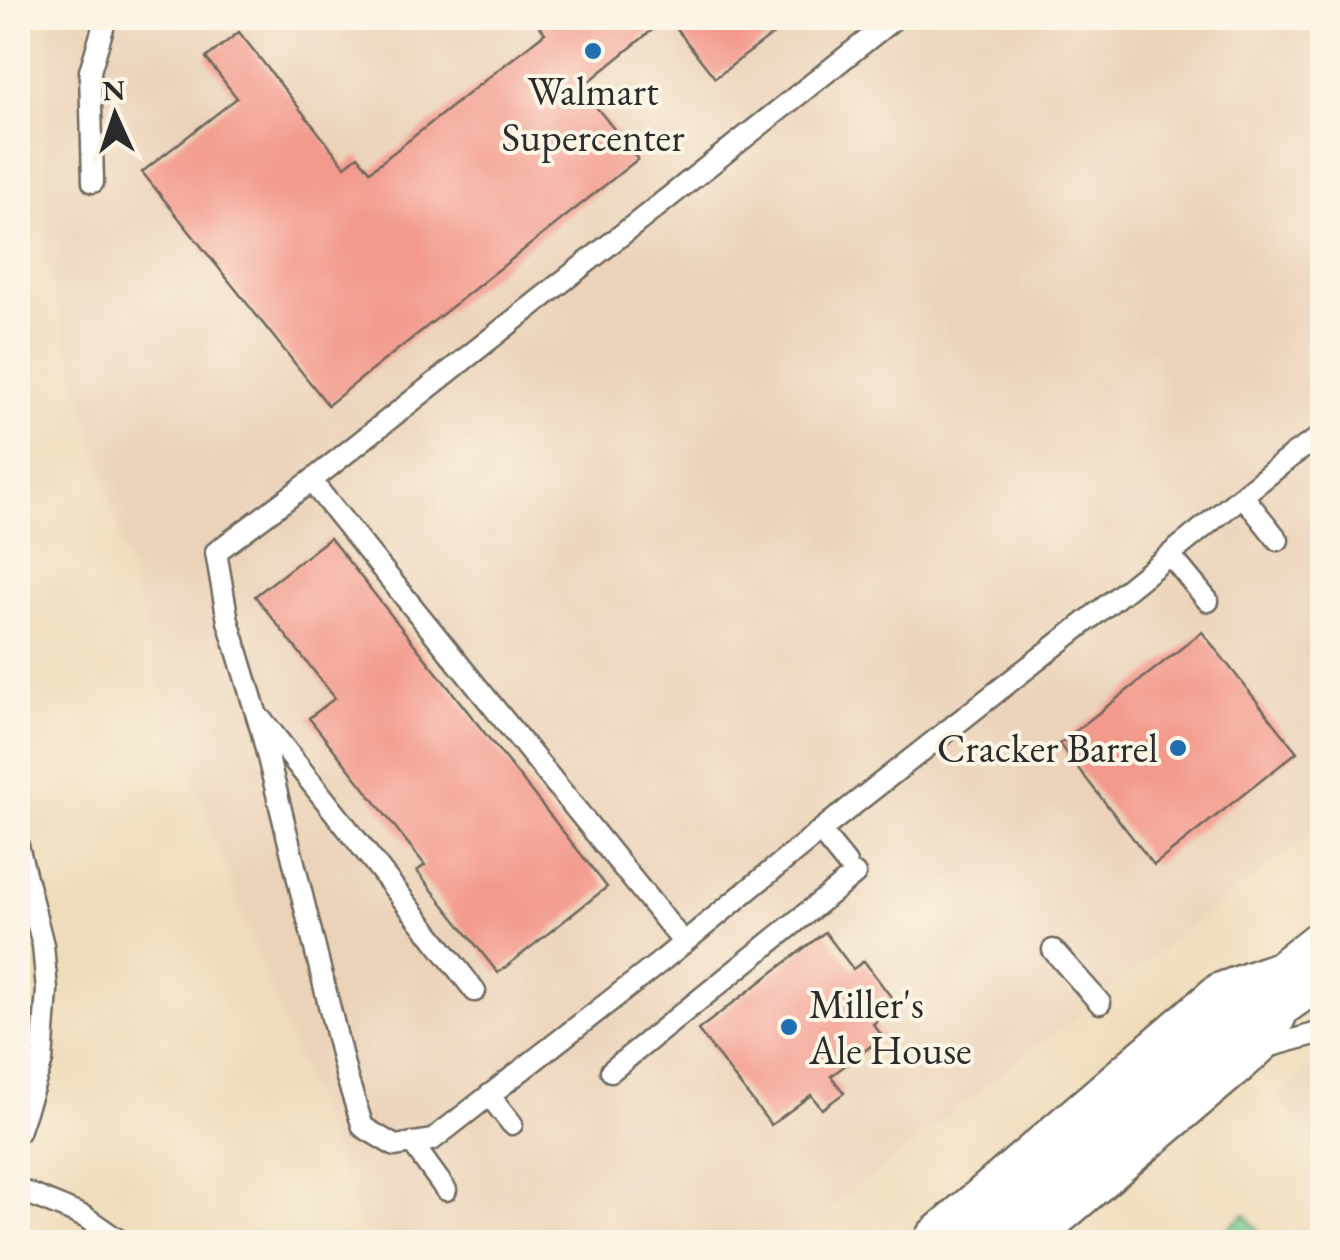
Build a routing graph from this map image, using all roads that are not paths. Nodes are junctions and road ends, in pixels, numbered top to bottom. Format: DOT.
graph roads {
  1 [pos="106,18"];
  2 [pos="896,18"];
  3 [pos="94,182"];
  4 [pos="1322,436"];
  5 [pos="311,481"];
  6 [pos="1243,496"];
  7 [pos="1278,540"];
  8 [pos="1170,554"];
  9 [pos="1208,601"];
  10 [pos="256,712"];
  11 [pos="820,831"];
  12 [pos="18,846"];
  13 [pos="684,943"];
  14 [pos="1053,950"];
  15 [pos="1310,972"];
  16 [pos="475,991"];
  17 [pos="1100,1003"];
  18 [pos="1322,1032"];
  19 [pos="1246,1044"];
  20 [pos="611,1071"];
  21 [pos="489,1095"];
  22 [pos="512,1124"];
  23 [pos="18,1132"];
  24 [pos="412,1142"];
  25 [pos="18,1189"];
  26 [pos="446,1190"];
  27 [pos="121,1242"];
  28 [pos="942,1242"];
  29 [pos="1014,1242"];
  1 -- 3 [label="lane"];
  2 -- 5 [label="lane"];
  4 -- 6 [label="lane"];
  5 -- 10 [label="lane"];
  5 -- 13 [label="lane"];
  6 -- 7 [label="lane"];
  6 -- 8 [label="lane"];
  8 -- 9 [label="lane"];
  8 -- 11 [label="lane"];
  10 -- 16 [label="lane"];
  10 -- 24 [label="lane"];
  11 -- 13 [label="lane"];
  11 -- 20 [label="lane"];
  12 -- 23 [label="lane"];
  13 -- 21 [label="lane"];
  14 -- 17 [label="lane"];
  15 -- 19 [label="main road"];
  15 -- 28 [label="main road"];
  18 -- 19 [label="lane"];
  19 -- 29 [label="main road"];
  21 -- 22 [label="lane"];
  21 -- 24 [label="lane"];
  24 -- 26 [label="lane"];
  25 -- 27 [label="lane"];
}
